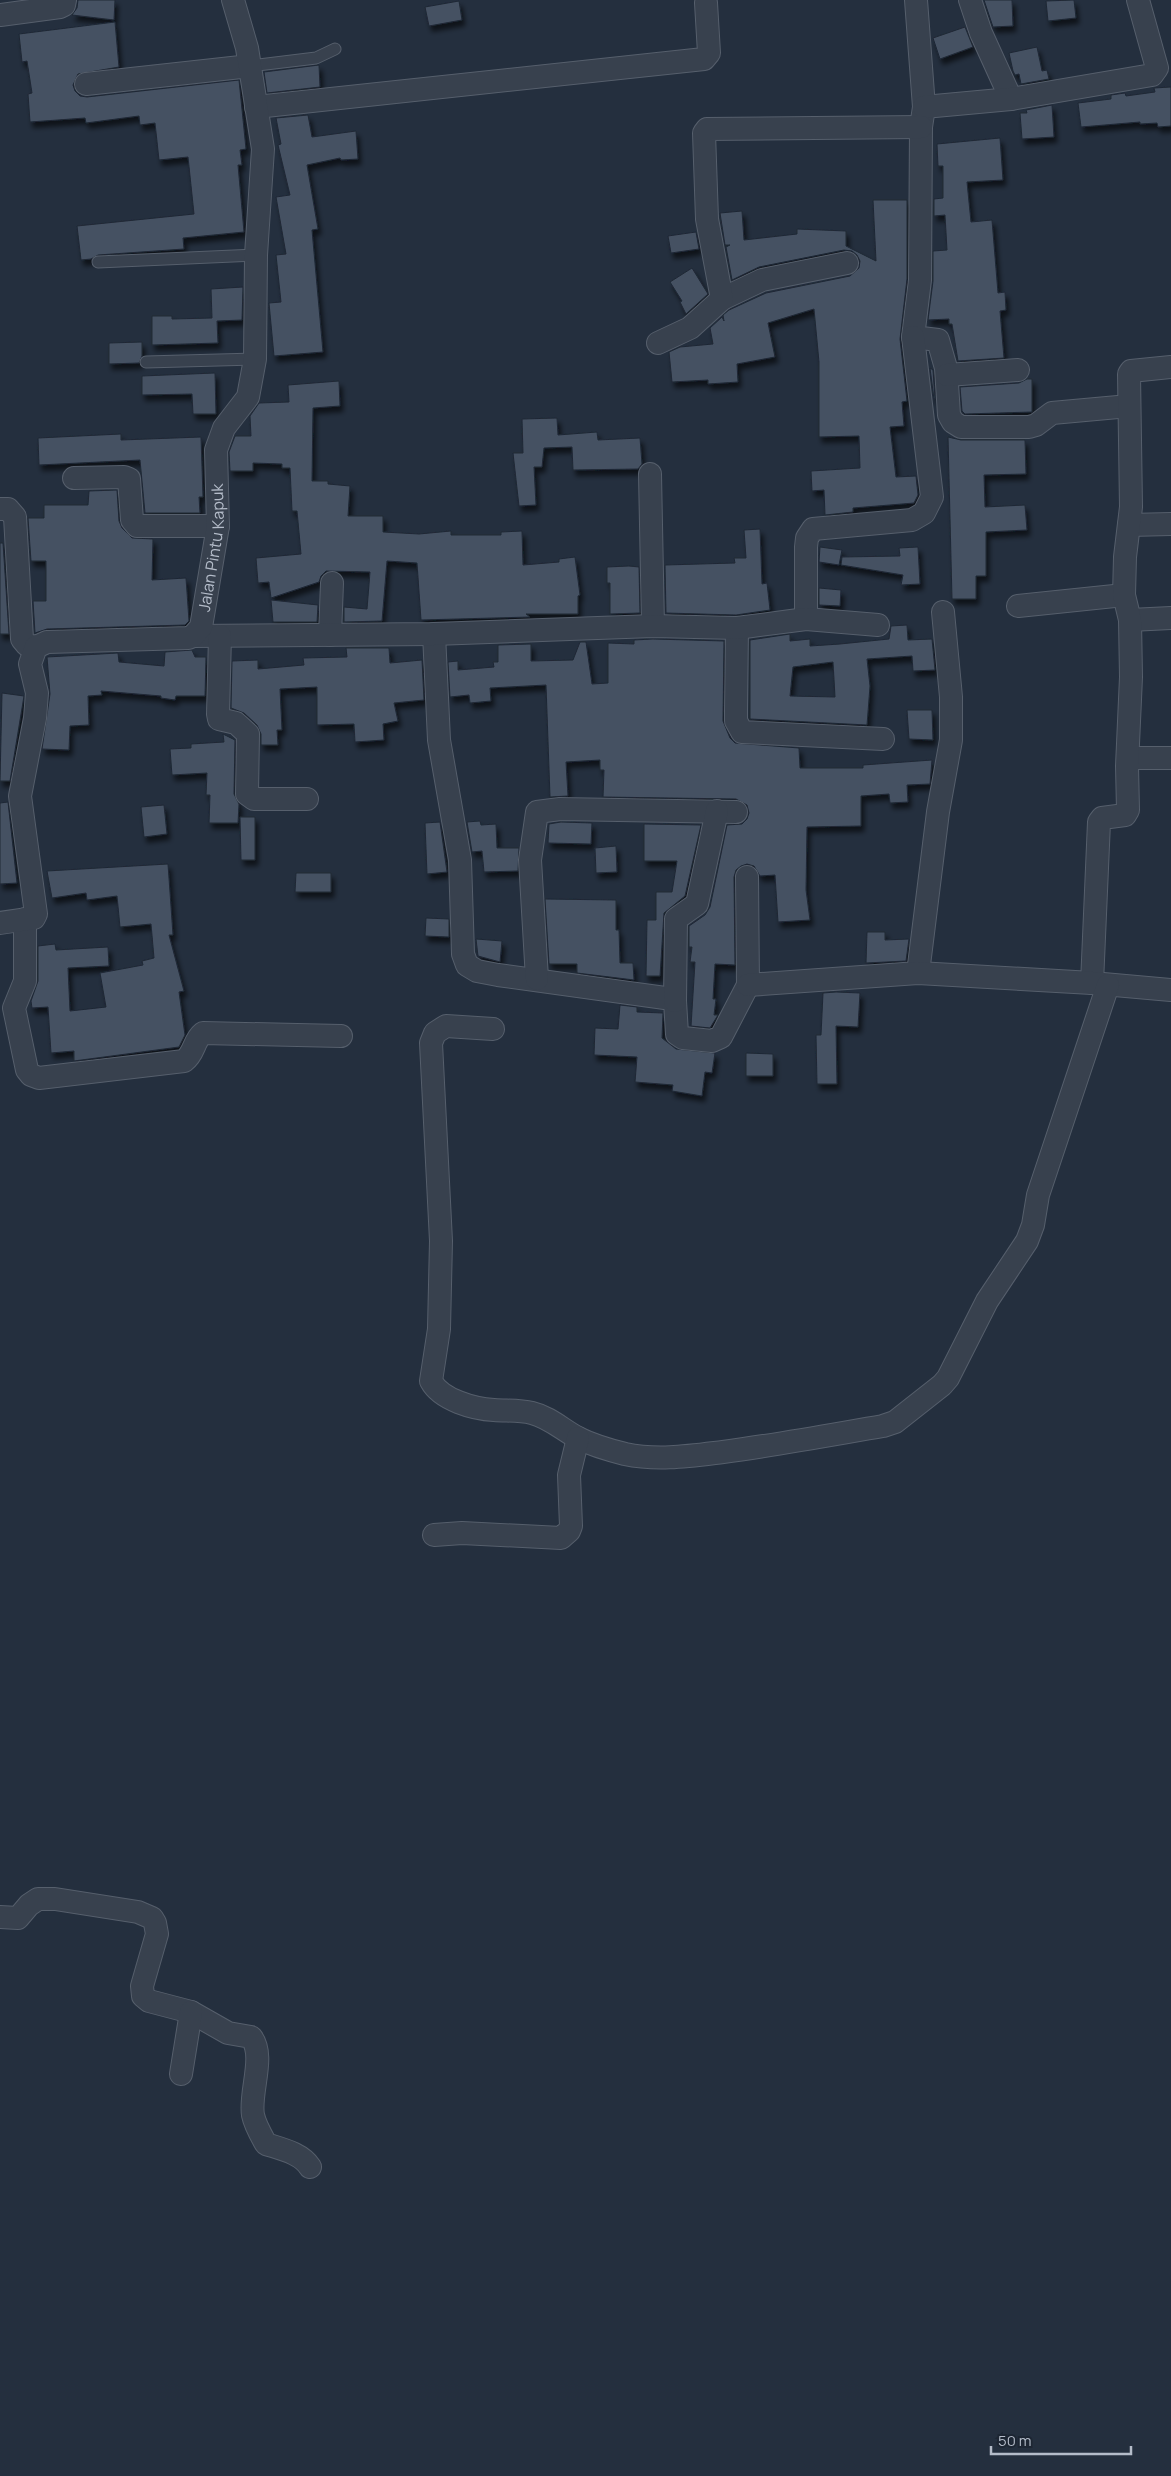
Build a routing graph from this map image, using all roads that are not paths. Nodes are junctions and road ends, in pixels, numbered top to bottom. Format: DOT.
graph roads {
  1 [pos="64,0"];
  2 [pos="233,0"];
  3 [pos="916,0"];
  4 [pos="970,0"];
  5 [pos="1138,0"];
  6 [pos="706,3"];
  7 [pos="0,15"];
  8 [pos="335,48"];
  9 [pos="250,66"];
  10 [pos="86,84"];
  11 [pos="1011,98"];
  12 [pos="256,107"];
  13 [pos="922,117"];
  14 [pos="256,255"];
  15 [pos="98,262"];
  16 [pos="847,263"];
  17 [pos="722,299"];
  18 [pos="913,337"];
  19 [pos="658,343"];
  20 [pos="255,359"];
  21 [pos="146,362"];
  22 [pos="1171,367"];
  23 [pos="1018,370"];
  24 [pos="947,375"];
  25 [pos="1129,406"];
  26 [pos="650,474"];
  27 [pos="74,478"];
  28 [pos="0,509"];
  29 [pos="1171,524"];
  30 [pos="1129,525"];
  31 [pos="218,526"];
  32 [pos="332,583"];
  33 [pos="1124,595"];
  34 [pos="1018,606"];
  35 [pos="943,612"];
  36 [pos="1171,618"];
  37 [pos="806,619"];
  38 [pos="1130,620"];
  39 [pos="878,625"];
  40 [pos="653,626"];
  41 [pos="738,628"];
  42 [pos="434,634"];
  43 [pos="330,635"];
  44 [pos="193,636"];
  45 [pos="220,636"];
  46 [pos="36,647"];
  47 [pos="883,739"];
  48 [pos="1128,758"];
  49 [pos="1171,758"];
  50 [pos="307,799"];
  51 [pos="747,878"];
  52 [pos="25,919"];
  53 [pos="0,923"];
  54 [pos="918,973"];
  55 [pos="538,979"];
  56 [pos="1100,984"];
  57 [pos="748,985"];
  58 [pos="1171,990"];
  59 [pos="675,1001"];
  60 [pos="7,1006"];
  61 [pos="493,1029"];
  62 [pos="341,1036"];
  63 [pos="578,1438"];
  64 [pos="434,1535"];
  65 [pos="0,1918"];
  66 [pos="192,2012"];
  67 [pos="181,2074"];
  68 [pos="310,2167"];
  1 -- 7 [label="street"];
  2 -- 9 [label="street, Jalan Pintu Kapuk"];
  3 -- 13 [label="street"];
  4 -- 11 [label="street"];
  5 -- 11 [label="street"];
  6 -- 12 [label="street"];
  8 -- 9 [label="lane"];
  9 -- 10 [label="street"];
  9 -- 12 [label="street, Jalan Pintu Kapuk"];
  11 -- 13 [label="street"];
  12 -- 14 [label="street, Jalan Pintu Kapuk"];
  13 -- 17 [label="street"];
  13 -- 18 [label="street"];
  14 -- 15 [label="lane"];
  14 -- 20 [label="street, Jalan Pintu Kapuk"];
  16 -- 17 [label="street"];
  17 -- 19 [label="street"];
  18 -- 24 [label="street"];
  18 -- 37 [label="street"];
  20 -- 21 [label="lane"];
  20 -- 31 [label="street, Jalan Pintu Kapuk"];
  22 -- 25 [label="street"];
  23 -- 24 [label="street"];
  24 -- 25 [label="street"];
  25 -- 30 [label="street"];
  26 -- 40 [label="street"];
  27 -- 31 [label="street"];
  28 -- 46 [label="street"];
  29 -- 30 [label="street"];
  30 -- 33 [label="street"];
  31 -- 44 [label="street, Jalan Pintu Kapuk"];
  32 -- 43 [label="street"];
  33 -- 34 [label="street"];
  33 -- 38 [label="street"];
  35 -- 54 [label="street"];
  36 -- 38 [label="street"];
  37 -- 39 [label="street"];
  37 -- 41 [label="street"];
  38 -- 48 [label="street"];
  40 -- 41 [label="street"];
  40 -- 42 [label="street"];
  41 -- 47 [label="street"];
  42 -- 43 [label="street"];
  42 -- 55 [label="street"];
  43 -- 45 [label="street"];
  44 -- 45 [label="street"];
  44 -- 46 [label="street"];
  45 -- 50 [label="street"];
  46 -- 52 [label="street"];
  48 -- 49 [label="street"];
  48 -- 56 [label="street"];
  51 -- 57 [label="street"];
  52 -- 53 [label="street"];
  52 -- 60 [label="street"];
  54 -- 56 [label="street"];
  54 -- 57 [label="street"];
  55 -- 59 [label="street"];
  55 -- 59 [label="street"];
  56 -- 58 [label="street"];
  56 -- 63 [label="street"];
  57 -- 59 [label="street"];
  60 -- 62 [label="street"];
  61 -- 63 [label="street"];
  63 -- 64 [label="street"];
  65 -- 66 [label="street"];
  66 -- 67 [label="street"];
  66 -- 68 [label="street"];
}
